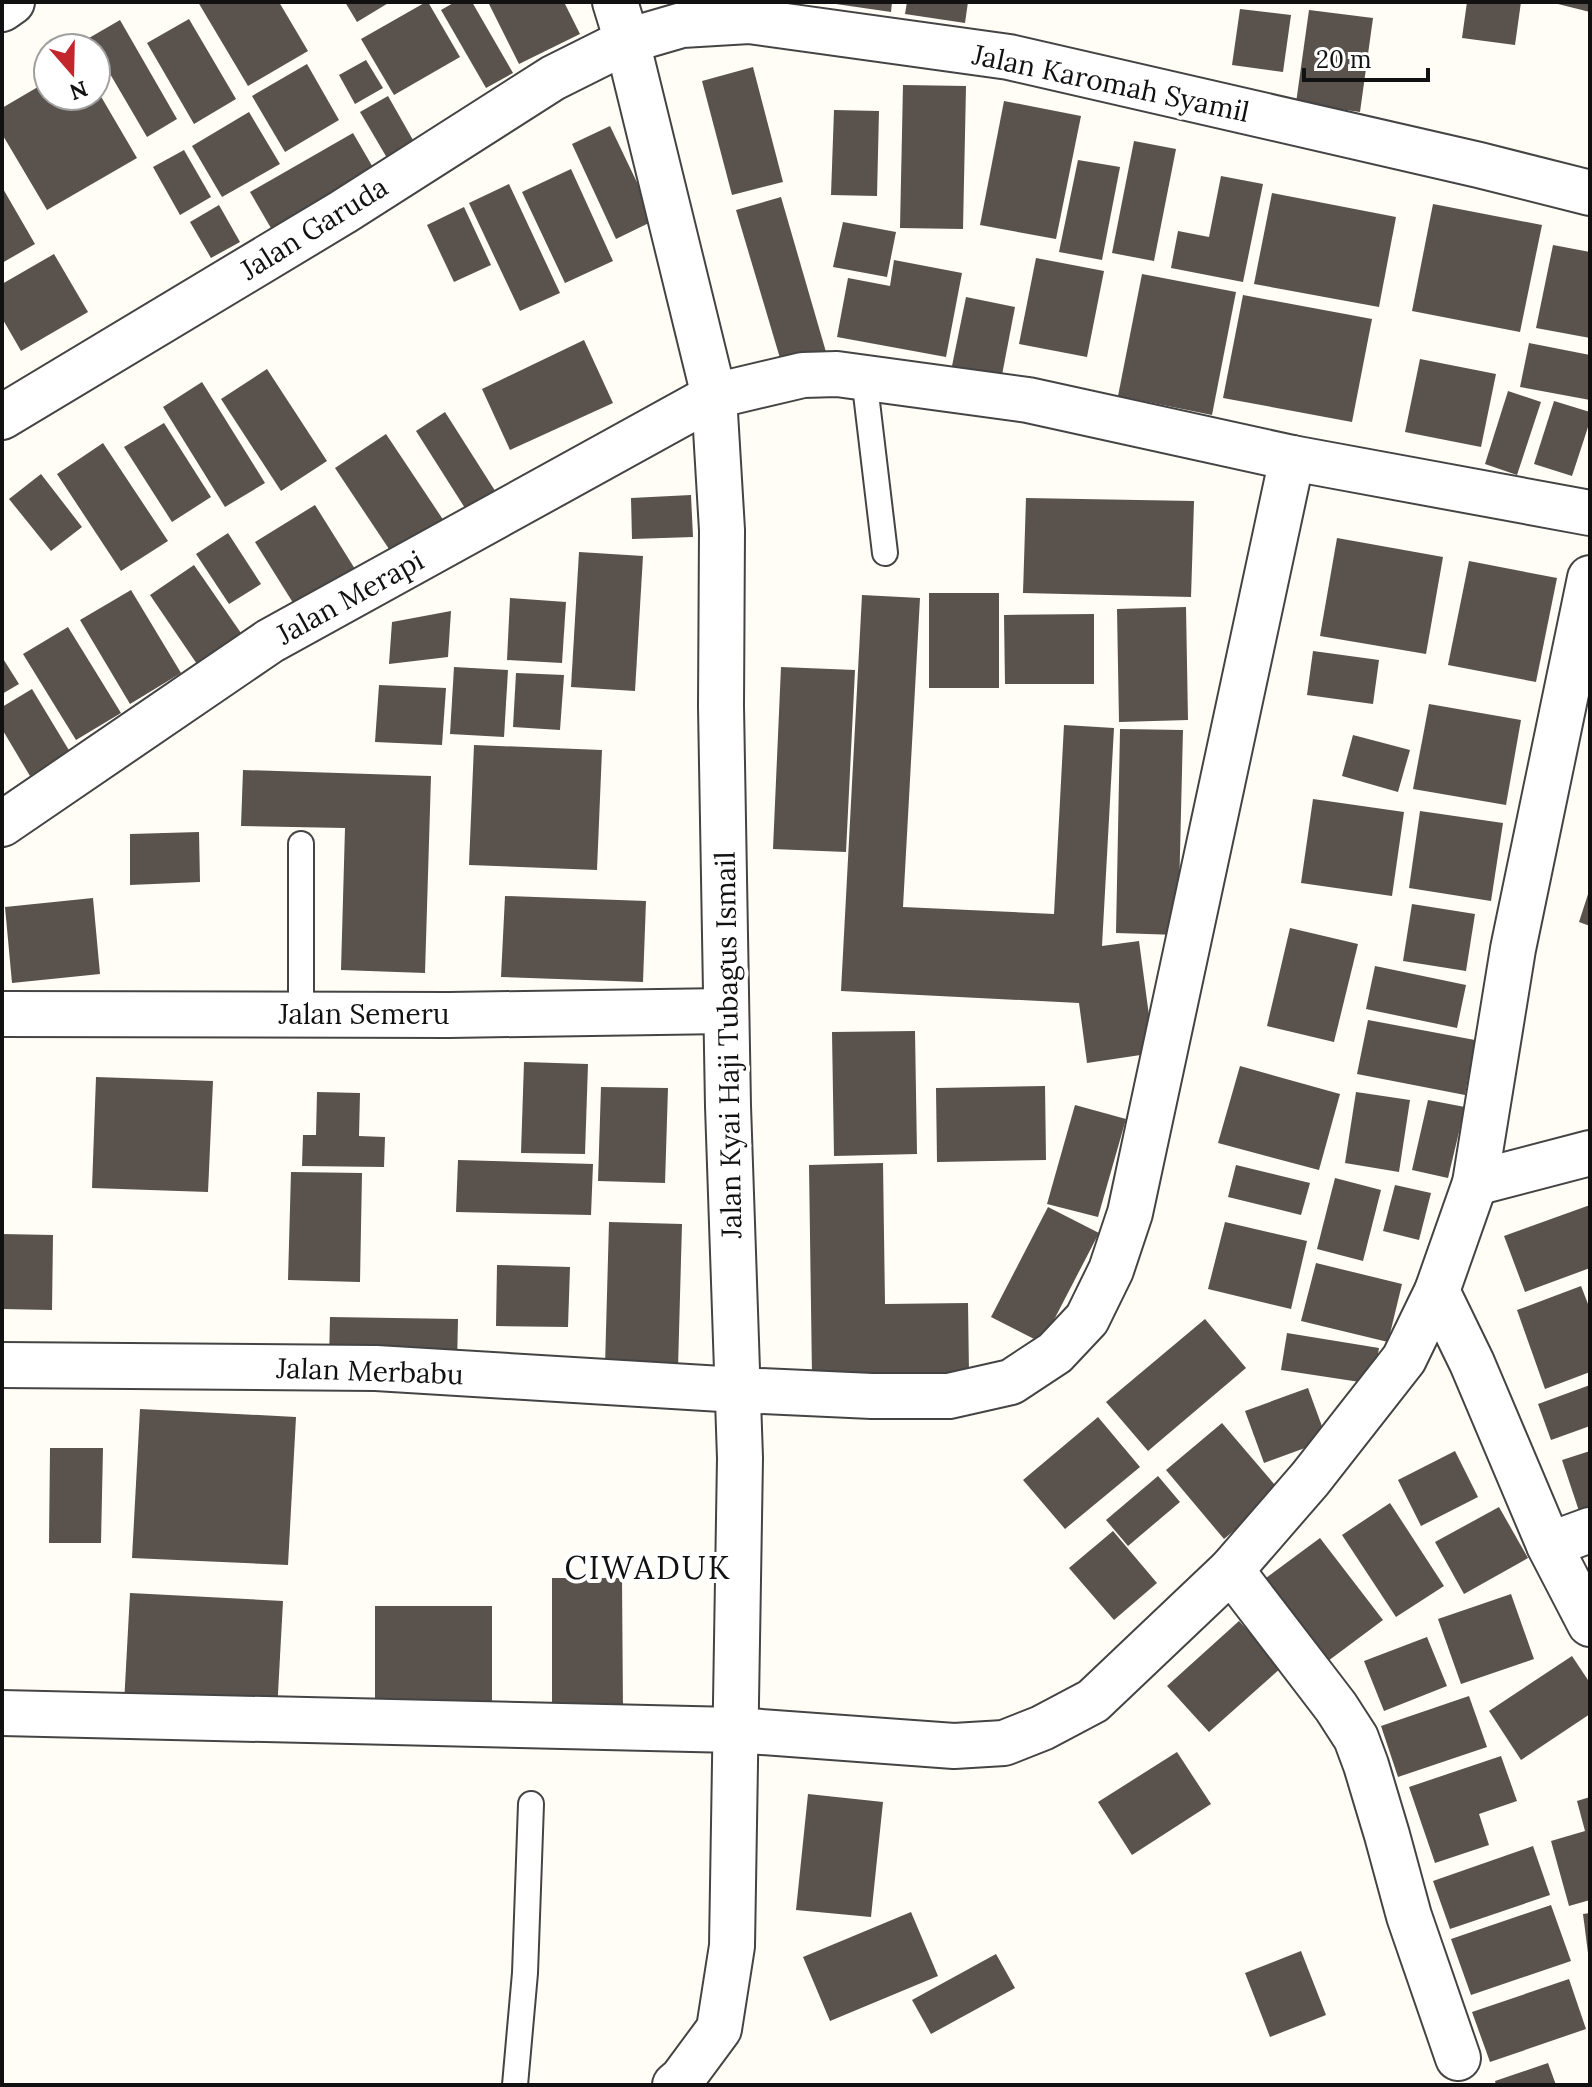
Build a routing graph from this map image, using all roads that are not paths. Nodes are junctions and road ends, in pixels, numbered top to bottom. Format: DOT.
graph roads {
  1 [pos="12,2"];
  2 [pos="2,9"];
  3 [pos="621,22"];
  4 [pos="1590,193"];
  5 [pos="864,377"];
  6 [pos="714,396"];
  7 [pos="2,417"];
  8 [pos="1292,458"];
  9 [pos="1590,513"];
  10 [pos="885,553"];
  11 [pos="1590,578"];
  12 [pos="2,824"];
  13 [pos="301,844"];
  14 [pos="726,1011"];
  15 [pos="2,1014"];
  16 [pos="301,1014"];
  17 [pos="1590,1153"];
  18 [pos="1475,1183"];
  19 [pos="1437,1291"];
  20 [pos="2,1365"];
  21 [pos="738,1390"];
  22 [pos="1590,1530"];
  23 [pos="1549,1545"];
  24 [pos="1231,1570"];
  25 [pos="1590,1624"];
  26 [pos="2,1713"];
  27 [pos="735,1730"];
  28 [pos="531,1804"];
  29 [pos="1458,2058"];
  30 [pos="515,2085"];
  31 [pos="675,2085"];
  1 -- 2 [label="street"];
  3 -- 4 [label="street, Jalan Karomah Syamil"];
  3 -- 6 [label="street, Jalan Kyai Haji Tubagus Ismail"];
  3 -- 7 [label="street, Jalan Garuda"];
  5 -- 6 [label="street, Jalan Merapi"];
  5 -- 8 [label="street, Jalan Merapi"];
  5 -- 10 [label="lane"];
  6 -- 12 [label="street, Jalan Merapi"];
  6 -- 14 [label="street, Jalan Kyai Haji Tubagus Ismail"];
  8 -- 9 [label="street, Jalan Merapi"];
  8 -- 21 [label="street, Jalan Merbabu"];
  11 -- 18 [label="street"];
  13 -- 16 [label="lane"];
  14 -- 16 [label="street, Jalan Semeru"];
  14 -- 21 [label="street, Jalan Kyai Haji Tubagus Ismail"];
  15 -- 16 [label="street, Jalan Semeru"];
  17 -- 18 [label="street"];
  18 -- 19 [label="street"];
  19 -- 23 [label="street"];
  19 -- 24 [label="street"];
  20 -- 21 [label="street, Jalan Merbabu"];
  21 -- 27 [label="street, Jalan Kyai Haji Tubagus Ismail"];
  22 -- 23 [label="street"];
  23 -- 25 [label="street"];
  24 -- 27 [label="street"];
  24 -- 29 [label="street"];
  26 -- 27 [label="street"];
  27 -- 31 [label="street, Jalan Kyai Haji Tubagus Ismail"];
  28 -- 30 [label="lane"];
}
